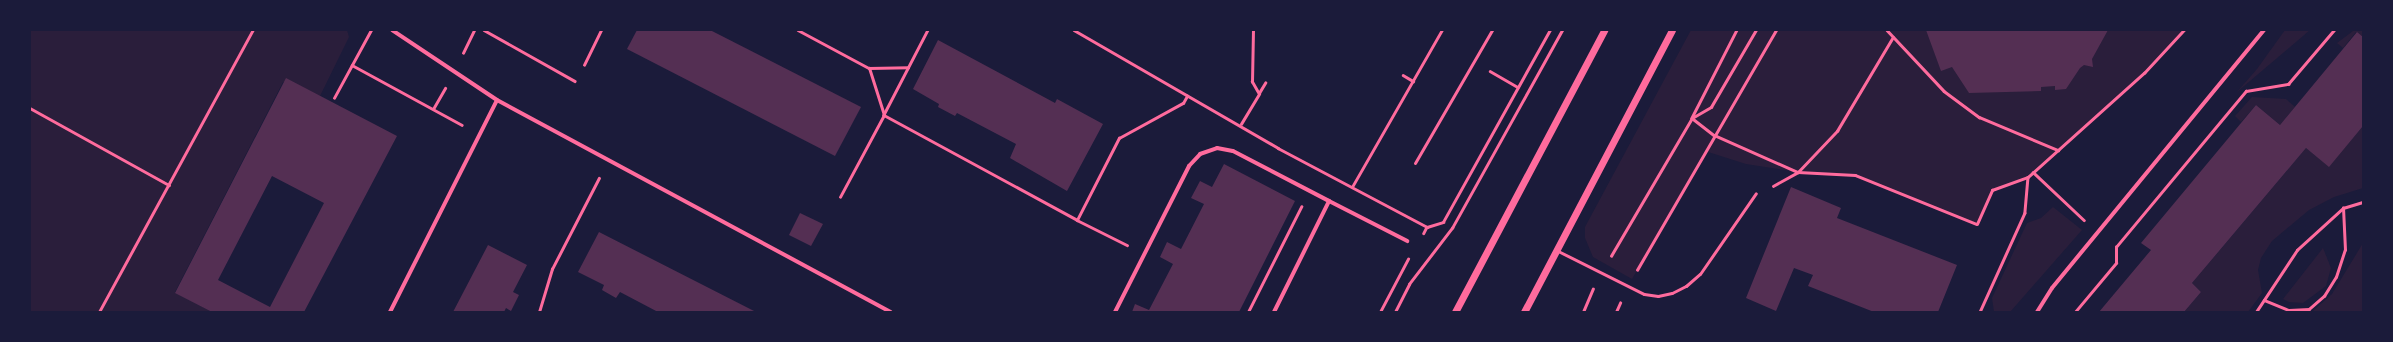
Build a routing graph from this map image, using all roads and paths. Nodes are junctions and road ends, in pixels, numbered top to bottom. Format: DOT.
graph roads {
  1 [pos="253,30"];
  2 [pos="371,30"];
  3 [pos="392,30"];
  4 [pos="484,30"];
  5 [pos="601,30"];
  6 [pos="798,30"];
  7 [pos="928,30"];
  8 [pos="1074,30"];
  9 [pos="1253,30"];
  10 [pos="1442,30"];
  11 [pos="1492,30"];
  12 [pos="1550,30"];
  13 [pos="1562,30"];
  14 [pos="1604,30"];
  15 [pos="1672,30"];
  16 [pos="1737,30"];
  17 [pos="1756,30"];
  18 [pos="1776,30"];
  19 [pos="1887,30"];
  20 [pos="2184,30"];
  21 [pos="2264,30"];
  22 [pos="2334,30"];
  23 [pos="1893,37"];
  24 [pos="352,65"];
  25 [pos="584,65"];
  26 [pos="869,68"];
  27 [pos="908,68"];
  28 [pos="1492,72"];
  29 [pos="1403,76"];
  30 [pos="575,81"];
  31 [pos="1413,81"];
  32 [pos="1265,83"];
  33 [pos="1518,87"];
  34 [pos="1258,94"];
  35 [pos="1188,96"];
  36 [pos="334,98"];
  37 [pos="497,100"];
  38 [pos="30,108"];
  39 [pos="884,115"];
  40 [pos="1692,118"];
  41 [pos="1241,124"];
  42 [pos="480,134"];
  43 [pos="1714,135"];
  44 [pos="2058,150"];
  45 [pos="609,160"];
  46 [pos="1415,163"];
  47 [pos="1798,172"];
  48 [pos="2033,172"];
  49 [pos="1332,177"];
  50 [pos="2028,177"];
  51 [pos="169,185"];
  52 [pos="1352,187"];
  53 [pos="1310,191"];
  54 [pos="1756,193"];
  55 [pos="840,197"];
  56 [pos="1329,201"];
  57 [pos="2363,202"];
  58 [pos="2343,208"];
  59 [pos="1077,220"];
  60 [pos="2086,221"];
  61 [pos="1427,227"];
  62 [pos="1407,241"];
  63 [pos="1126,245"];
  64 [pos="1555,250"];
  65 [pos="1609,259"];
  66 [pos="1594,287"];
  67 [pos="1627,287"];
  68 [pos="2264,300"];
  69 [pos="99,312"];
  70 [pos="390,312"];
  71 [pos="539,312"];
  72 [pos="890,312"];
  73 [pos="1115,312"];
  74 [pos="1248,312"];
  75 [pos="1274,312"];
  76 [pos="1395,312"];
  77 [pos="1455,312"];
  78 [pos="1524,312"];
  79 [pos="1583,312"];
  80 [pos="1616,312"];
  81 [pos="1980,312"];
  82 [pos="2037,312"];
  83 [pos="2075,312"];
  84 [pos="2256,312"];
  1 -- 51 [label="path"];
  2 -- 24 [label="path"];
  3 -- 37 [label="street"];
  4 -- 30 [label="path"];
  5 -- 25 [label="path"];
  6 -- 26 [label="path"];
  7 -- 27 [label="path"];
  8 -- 35 [label="path"];
  9 -- 34 [label="path"];
  10 -- 31 [label="path"];
  11 -- 46 [label="lane"];
  12 -- 33 [label="path"];
  13 -- 76 [label="path"];
  14 -- 77 [label="street"];
  15 -- 64 [label="street"];
  16 -- 40 [label="path"];
  17 -- 40 [label="path"];
  18 -- 43 [label="path"];
  19 -- 23 [label="path"];
  20 -- 44 [label="path"];
  21 -- 82 [label="street"];
  22 -- 83 [label="path"];
  23 -- 44 [label="path"];
  23 -- 47 [label="path"];
  24 -- 36 [label="path"];
  24 -- 42 [label="path"];
  26 -- 27 [label="path"];
  26 -- 39 [label="path"];
  27 -- 39 [label="path"];
  28 -- 33 [label="path"];
  29 -- 31 [label="path"];
  31 -- 52 [label="path"];
  32 -- 34 [label="path"];
  33 -- 61 [label="path"];
  34 -- 41 [label="path"];
  35 -- 41 [label="path"];
  35 -- 59 [label="path"];
  37 -- 42 [label="street"];
  37 -- 45 [label="street"];
  38 -- 51 [label="path"];
  39 -- 55 [label="path"];
  39 -- 59 [label="path"];
  40 -- 43 [label="path"];
  40 -- 65 [label="path"];
  41 -- 49 [label="path"];
  42 -- 70 [label="street"];
  43 -- 47 [label="path"];
  43 -- 67 [label="path"];
  44 -- 48 [label="path"];
  45 -- 71 [label="path"];
  45 -- 72 [label="street"];
  47 -- 50 [label="path"];
  47 -- 54 [label="path"];
  48 -- 50 [label="path"];
  48 -- 60 [label="path"];
  50 -- 81 [label="path"];
  51 -- 69 [label="path"];
  53 -- 56 [label="street"];
  53 -- 73 [label="street"];
  53 -- 74 [label="path"];
  54 -- 67 [label="lane"];
  56 -- 62 [label="street"];
  56 -- 75 [label="street"];
  57 -- 58 [label="path"];
  58 -- 68 [label="path"];
  58 -- 68 [label="path"];
  59 -- 63 [label="path"];
  64 -- 67 [label="lane"];
  64 -- 78 [label="street"];
  66 -- 79 [label="path"];
  67 -- 80 [label="path"];
  68 -- 84 [label="path"];
}
